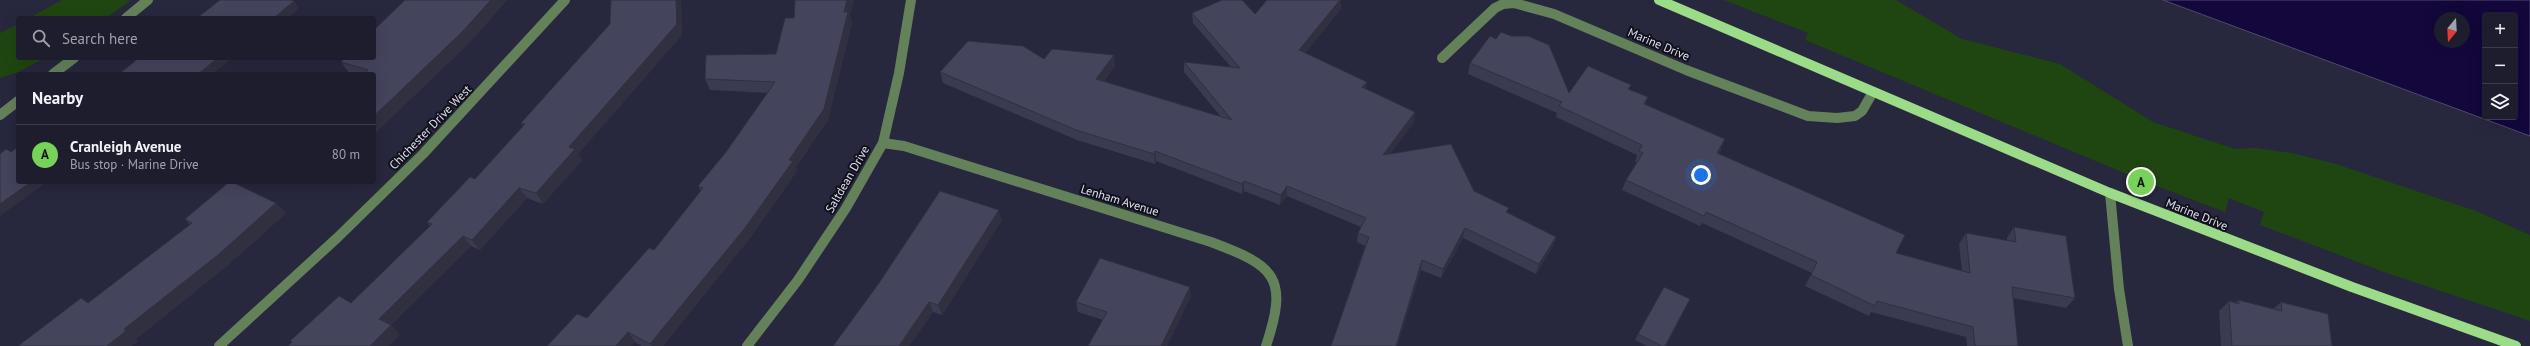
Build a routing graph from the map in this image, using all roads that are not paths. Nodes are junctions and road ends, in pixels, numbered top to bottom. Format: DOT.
graph roads {
  1 [pos="148,0"];
  2 [pos="564,0"];
  3 [pos="911,0"];
  4 [pos="1659,0"];
  5 [pos="128,16"];
  6 [pos="1442,58"];
  7 [pos="71,60"];
  8 [pos="56,72"];
  9 [pos="1873,92"];
  10 [pos="16,103"];
  11 [pos="0,115"];
  12 [pos="883,143"];
  13 [pos="2110,193"];
  14 [pos="219,346"];
  15 [pos="747,346"];
  16 [pos="1266,346"];
  17 [pos="2128,346"];
  18 [pos="2516,346"];
  1 -- 5 [label="street"];
  2 -- 14 [label="street, Chichester Drive West"];
  3 -- 12 [label="street, Saltdean Drive"];
  4 -- 9 [label="main road, Marine Drive"];
  6 -- 9 [label="street, Marine Drive"];
  7 -- 8 [label="street"];
  9 -- 13 [label="main road, Marine Drive"];
  10 -- 11 [label="street"];
  12 -- 15 [label="street, Saltdean Drive"];
  12 -- 16 [label="street, Lenham Avenue"];
  13 -- 17 [label="street"];
  13 -- 18 [label="main road, Marine Drive"];
}
